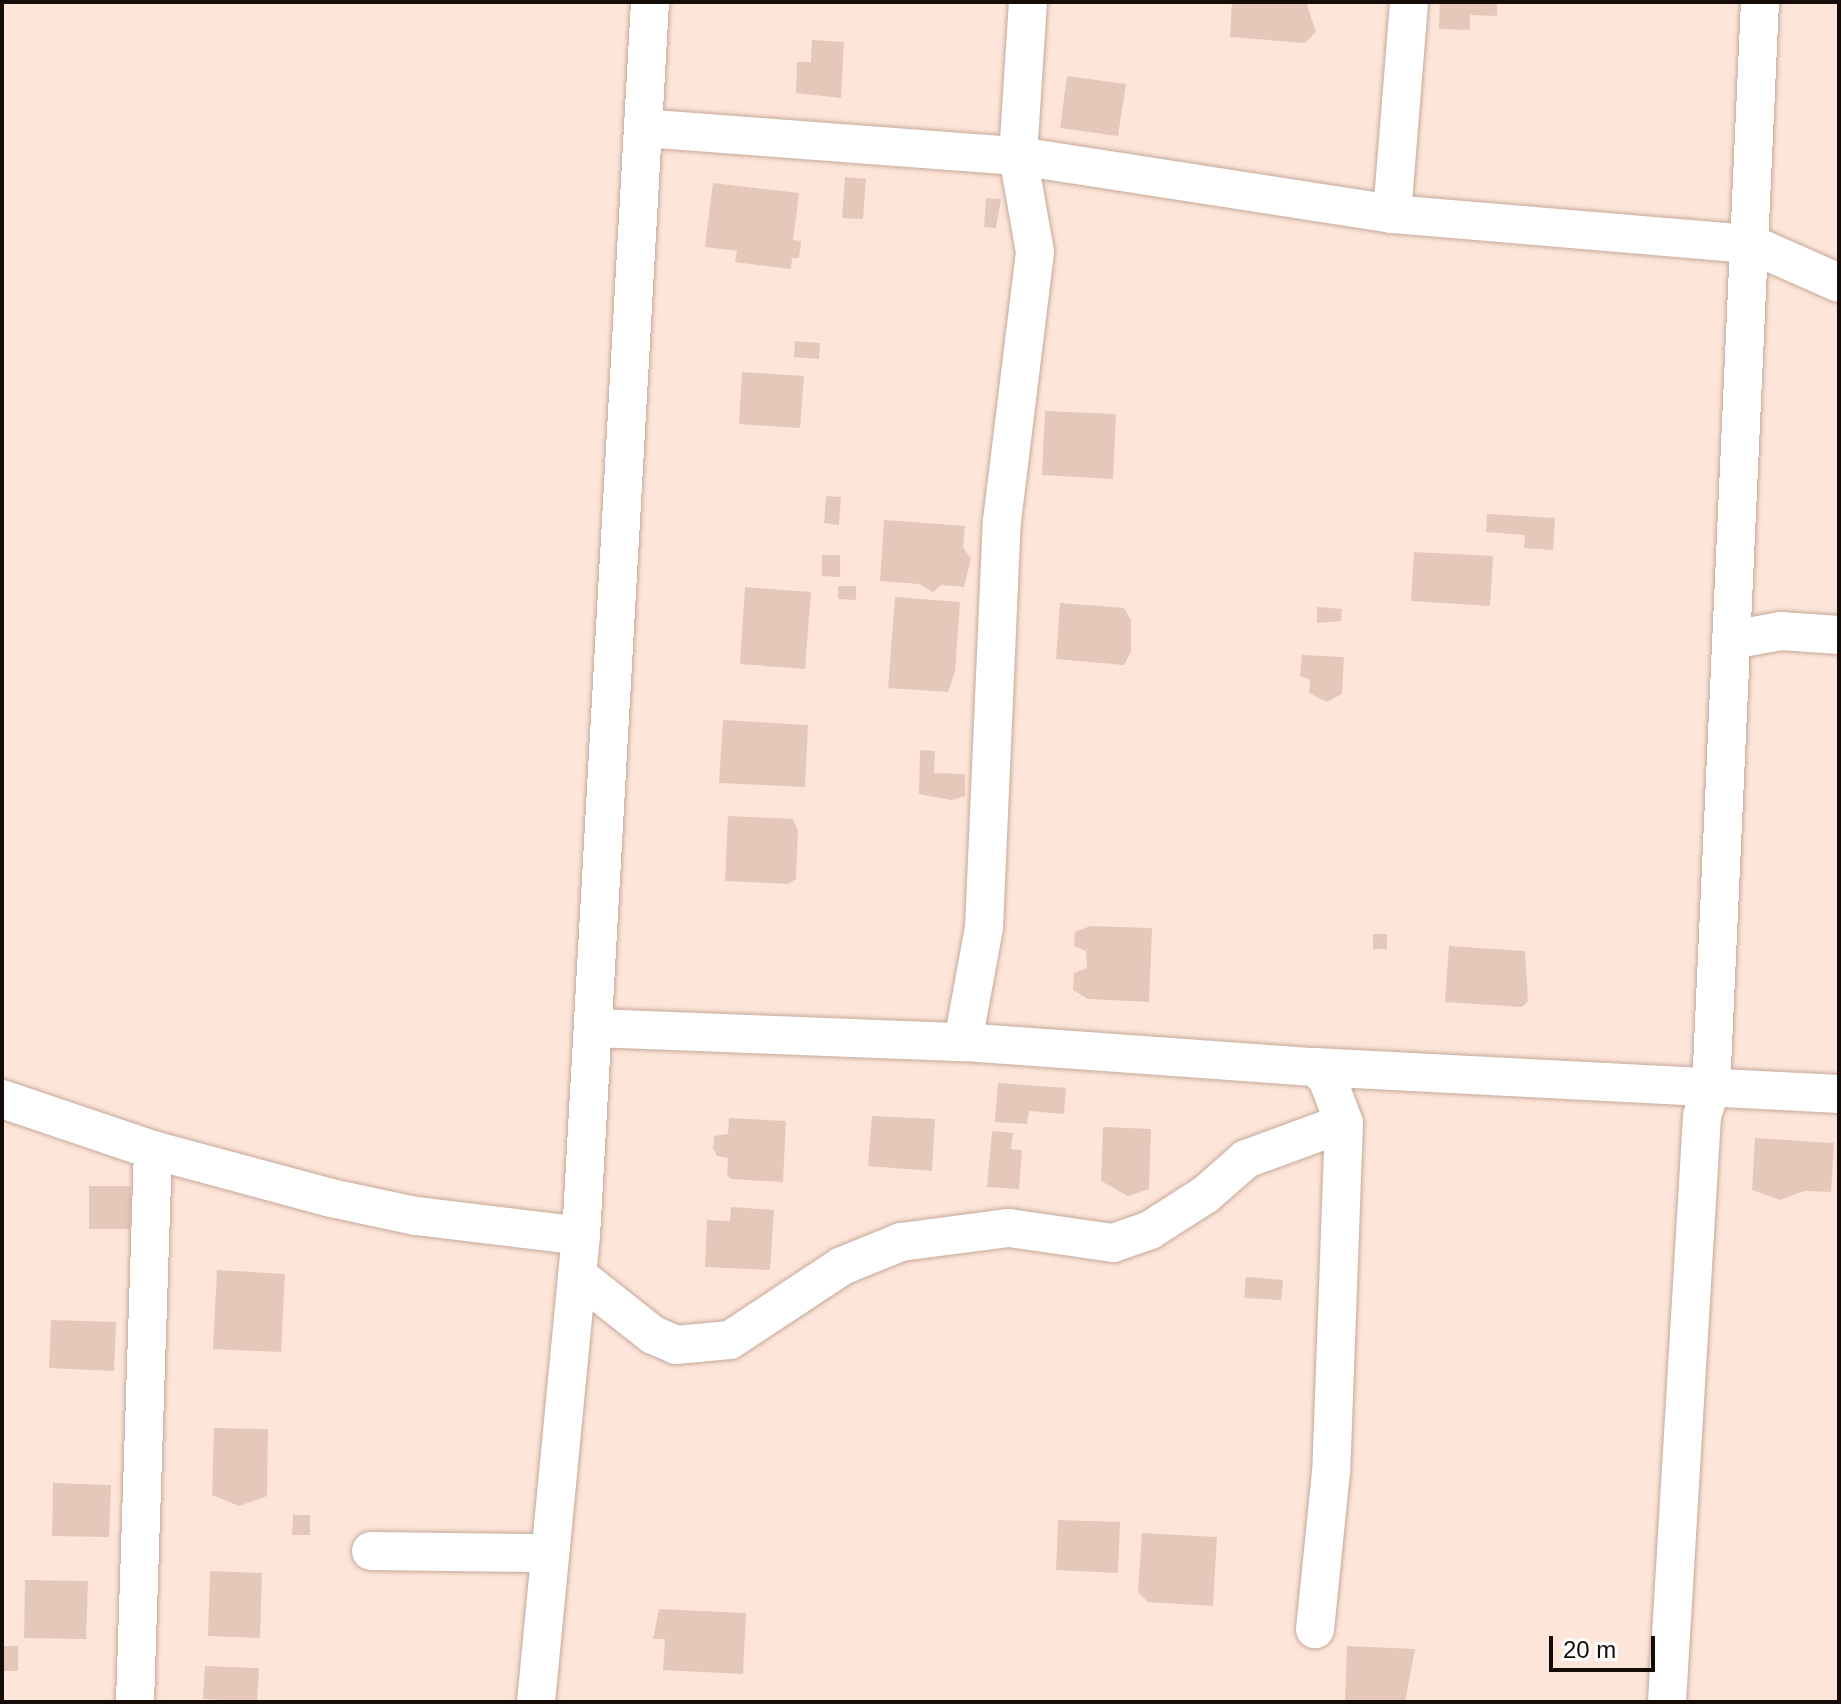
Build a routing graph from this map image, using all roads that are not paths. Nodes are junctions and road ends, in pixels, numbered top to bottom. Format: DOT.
graph roads {
  1 [pos="650,2"];
  2 [pos="1028,2"];
  3 [pos="1409,2"];
  4 [pos="1760,2"];
  5 [pos="643,128"];
  6 [pos="1018,156"];
  7 [pos="1392,214"];
  8 [pos="1751,244"];
  9 [pos="1839,283"];
  10 [pos="1839,635"];
  11 [pos="1731,640"];
  12 [pos="594,1028"];
  13 [pos="963,1042"];
  14 [pos="1315,1067"];
  15 [pos="1711,1089"];
  16 [pos="1839,1094"];
  17 [pos="2,1099"];
  18 [pos="1344,1123"];
  19 [pos="153,1150"];
  20 [pos="581,1236"];
  21 [pos="577,1275"];
  22 [pos="371,1551"];
  23 [pos="547,1553"];
  24 [pos="1315,1629"];
  25 [pos="135,1702"];
  26 [pos="536,1702"];
  27 [pos="1667,1702"];
  1 -- 5 [label="street"];
  2 -- 6 [label="street"];
  3 -- 7 [label="street"];
  4 -- 8 [label="street"];
  5 -- 6 [label="street"];
  5 -- 12 [label="street"];
  6 -- 7 [label="street"];
  6 -- 13 [label="street"];
  7 -- 8 [label="street"];
  8 -- 9 [label="street"];
  8 -- 11 [label="street"];
  10 -- 11 [label="street"];
  11 -- 15 [label="street"];
  12 -- 13 [label="street"];
  12 -- 20 [label="street"];
  13 -- 14 [label="street"];
  14 -- 15 [label="street"];
  14 -- 18 [label="street"];
  15 -- 16 [label="street"];
  15 -- 27 [label="street"];
  17 -- 19 [label="street"];
  18 -- 21 [label="street"];
  18 -- 24 [label="street"];
  19 -- 20 [label="street"];
  19 -- 25 [label="street"];
  20 -- 21 [label="street"];
  21 -- 23 [label="street"];
  22 -- 23 [label="street"];
  23 -- 26 [label="street"];
}
